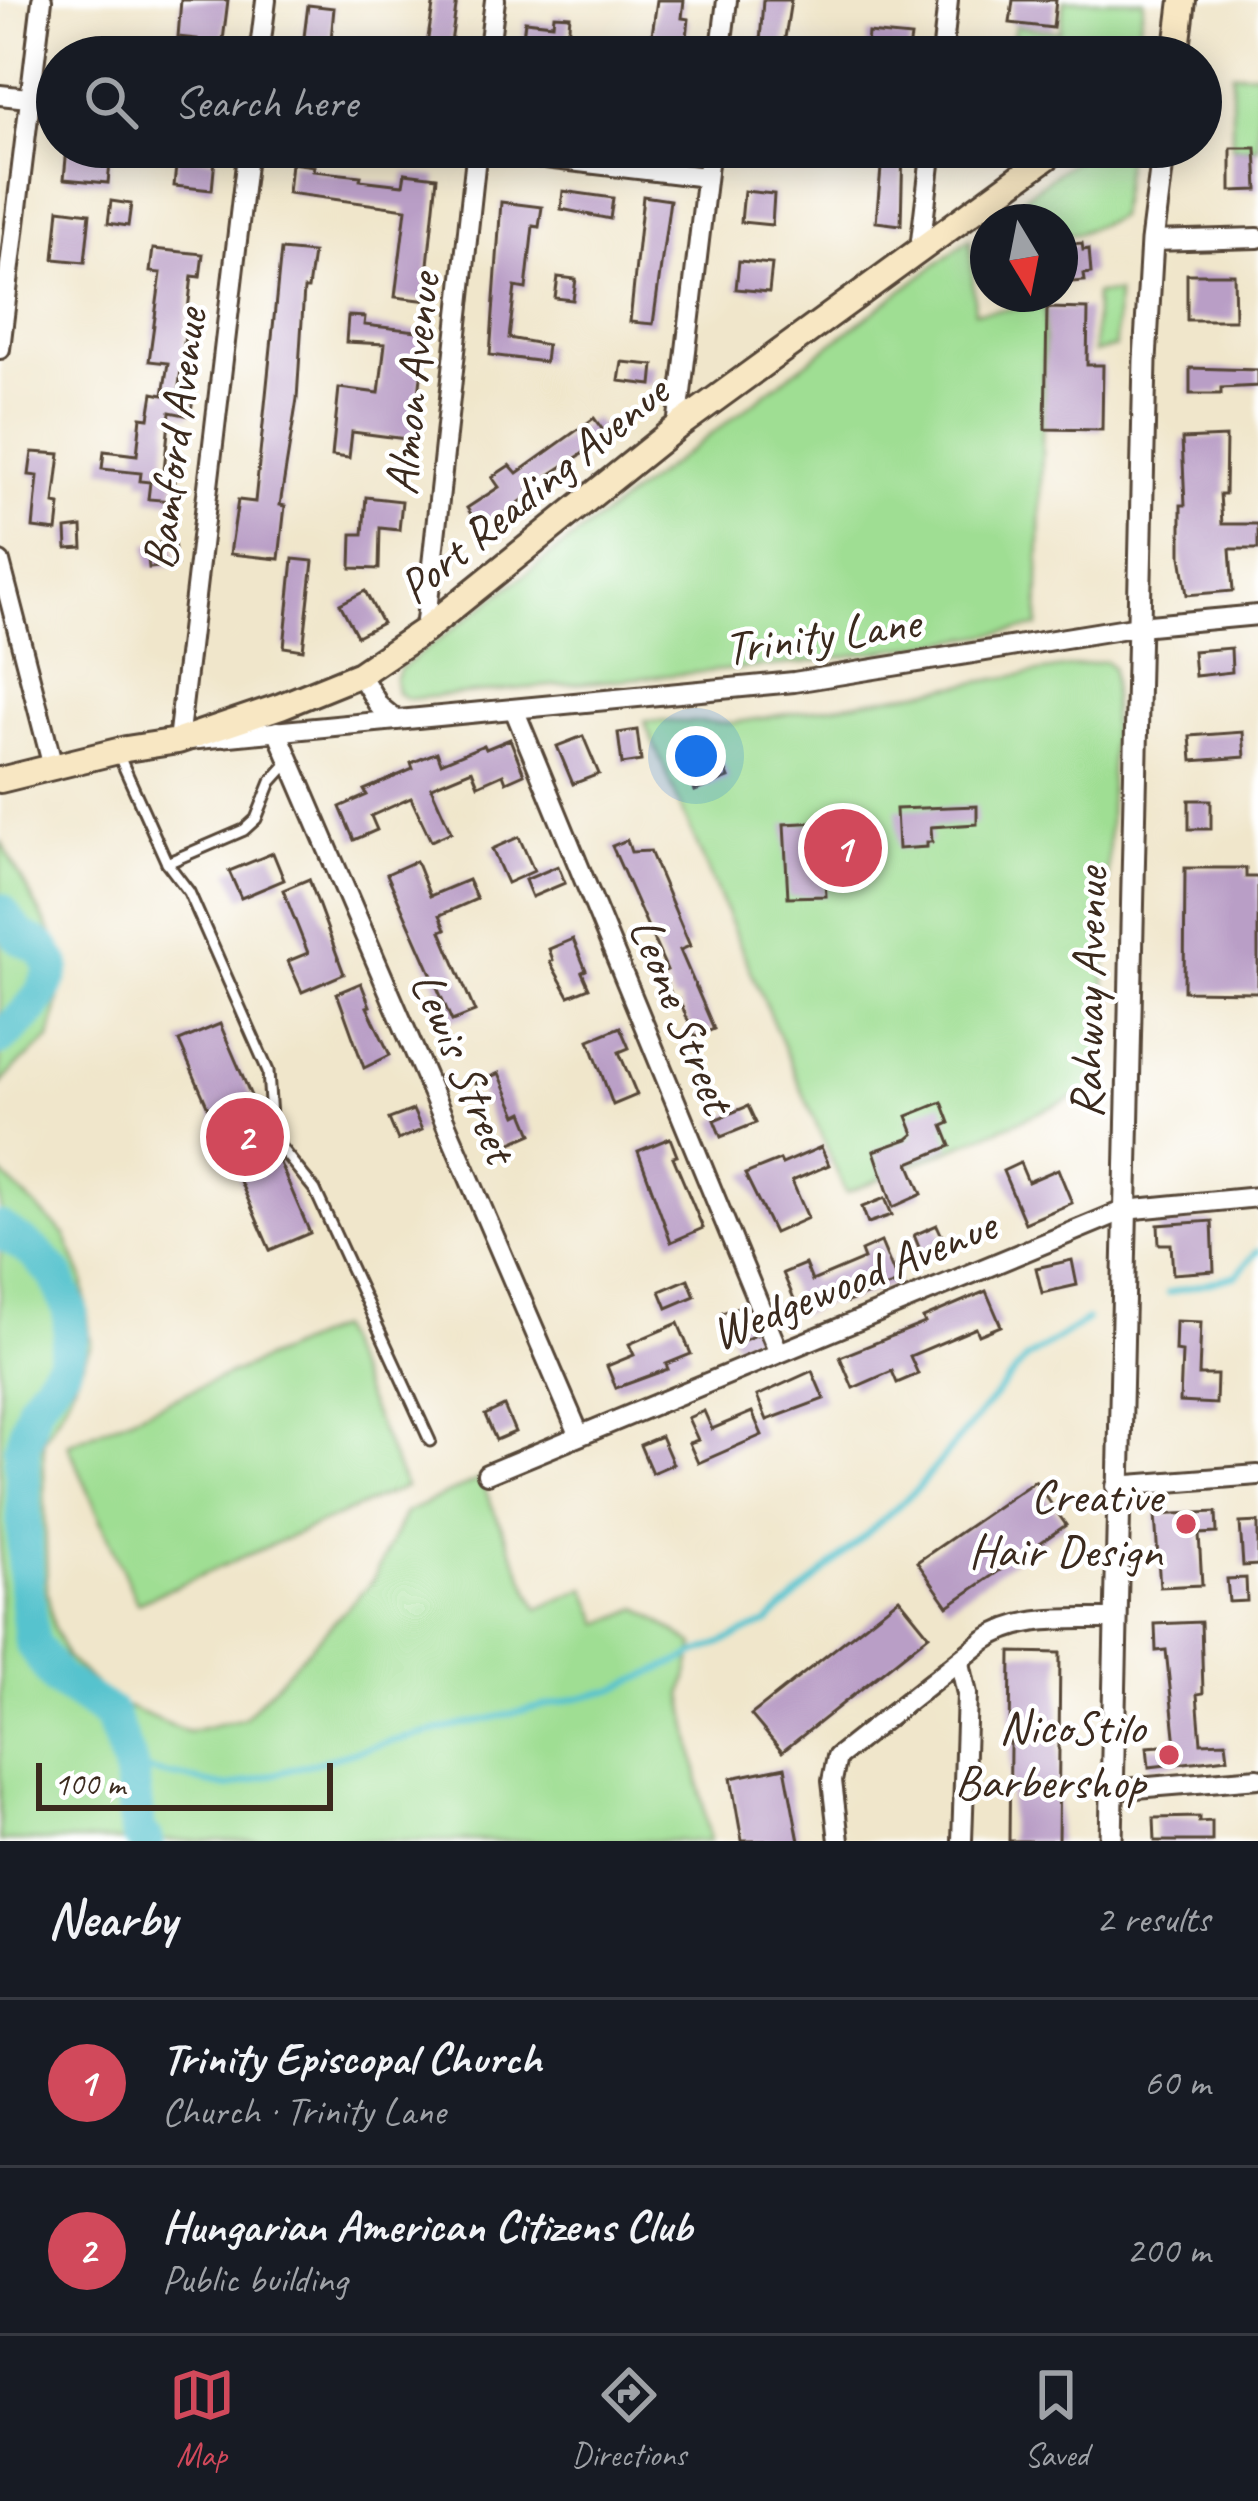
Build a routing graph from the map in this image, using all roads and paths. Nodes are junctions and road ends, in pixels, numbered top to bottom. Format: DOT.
graph roads {
  1 [pos="42,0"];
  2 [pos="266,0"];
  3 [pos="495,0"];
  4 [pos="727,0"];
  5 [pos="948,0"];
  6 [pos="1183,0"];
  7 [pos="38,36"];
  8 [pos="262,36"];
  9 [pos="491,36"];
  10 [pos="723,36"];
  11 [pos="944,36"];
  12 [pos="1179,36"];
  13 [pos="36,53"];
  14 [pos="0,95"];
  15 [pos="31,98"];
  16 [pos="36,99"];
  17 [pos="246,168"];
  18 [pos="475,168"];
  19 [pos="635,168"];
  20 [pos="707,168"];
  21 [pos="930,168"];
  22 [pos="1033,168"];
  23 [pos="1161,168"];
  24 [pos="706,177"];
  25 [pos="1258,238"];
  26 [pos="1152,241"];
  27 [pos="920,249"];
  28 [pos="0,349"];
  29 [pos="676,427"];
  30 [pos="0,562"];
  31 [pos="1258,616"];
  32 [pos="1139,626"];
  33 [pos="425,630"];
  34 [pos="360,674"];
  35 [pos="514,709"];
  36 [pos="396,720"];
  37 [pos="278,731"];
  38 [pos="178,741"];
  39 [pos="116,752"];
  40 [pos="290,761"];
  41 [pos="53,767"];
  42 [pos="0,780"];
  43 [pos="167,863"];
  44 [pos="1258,1197"];
  45 [pos="1125,1210"];
  46 [pos="778,1351"];
  47 [pos="579,1434"];
  48 [pos="430,1441"];
  49 [pos="487,1474"];
  50 [pos="1258,1475"];
  51 [pos="1116,1486"];
  52 [pos="1114,1619"];
  53 [pos="960,1663"];
  54 [pos="1258,1778"];
  55 [pos="1112,1790"];
  56 [pos="838,1841"];
  57 [pos="962,1841"];
  58 [pos="1111,1841"];
  1 -- 7 [label="street"];
  2 -- 8 [label="street"];
  3 -- 9 [label="street"];
  4 -- 10 [label="street"];
  5 -- 11 [label="street"];
  6 -- 12 [label="main road"];
  13 -- 15 [label="street"];
  14 -- 15 [label="street"];
  15 -- 16 [label="street"];
  15 -- 28 [label="street"];
  17 -- 38 [label="street, Bamford Avenue"];
  18 -- 33 [label="street, Almon Avenue"];
  19 -- 24 [label="street"];
  20 -- 24 [label="street"];
  21 -- 27 [label="street"];
  22 -- 27 [label="main road, Port Reading Avenue"];
  23 -- 26 [label="street, Rahway Avenue"];
  24 -- 29 [label="street"];
  25 -- 26 [label="street"];
  26 -- 32 [label="street, Rahway Avenue"];
  27 -- 29 [label="main road, Port Reading Avenue"];
  29 -- 33 [label="main road, Port Reading Avenue"];
  30 -- 41 [label="street"];
  31 -- 32 [label="street, Trinity Lane"];
  32 -- 35 [label="street, Trinity Lane"];
  32 -- 45 [label="street, Rahway Avenue"];
  33 -- 34 [label="main road, Port Reading Avenue"];
  34 -- 36 [label="street"];
  34 -- 38 [label="main road, Port Reading Avenue"];
  35 -- 36 [label="street, Trinity Lane"];
  35 -- 46 [label="street, Leone Street"];
  36 -- 37 [label="street, Trinity Lane"];
  37 -- 38 [label="street, Trinity Lane"];
  37 -- 40 [label="street, Lewis Street"];
  38 -- 39 [label="main road, Port Reading Avenue"];
  39 -- 41 [label="main road, Port Reading Avenue"];
  39 -- 43 [label="lane"];
  40 -- 43 [label="lane"];
  40 -- 47 [label="street, Lewis Street"];
  41 -- 42 [label="main road, Port Reading Avenue"];
  43 -- 48 [label="lane"];
  44 -- 45 [label="street, Wedgewood Avenue"];
  45 -- 46 [label="street, Wedgewood Avenue"];
  45 -- 51 [label="street, Rahway Avenue"];
  46 -- 47 [label="street, Wedgewood Avenue"];
  47 -- 49 [label="street, Wedgewood Avenue"];
  50 -- 51 [label="street"];
  51 -- 52 [label="street, Rahway Avenue"];
  52 -- 53 [label="street"];
  52 -- 55 [label="street, Rahway Avenue"];
  53 -- 56 [label="street"];
  53 -- 57 [label="street"];
  54 -- 55 [label="street"];
  55 -- 58 [label="street, Rahway Avenue"];
}
